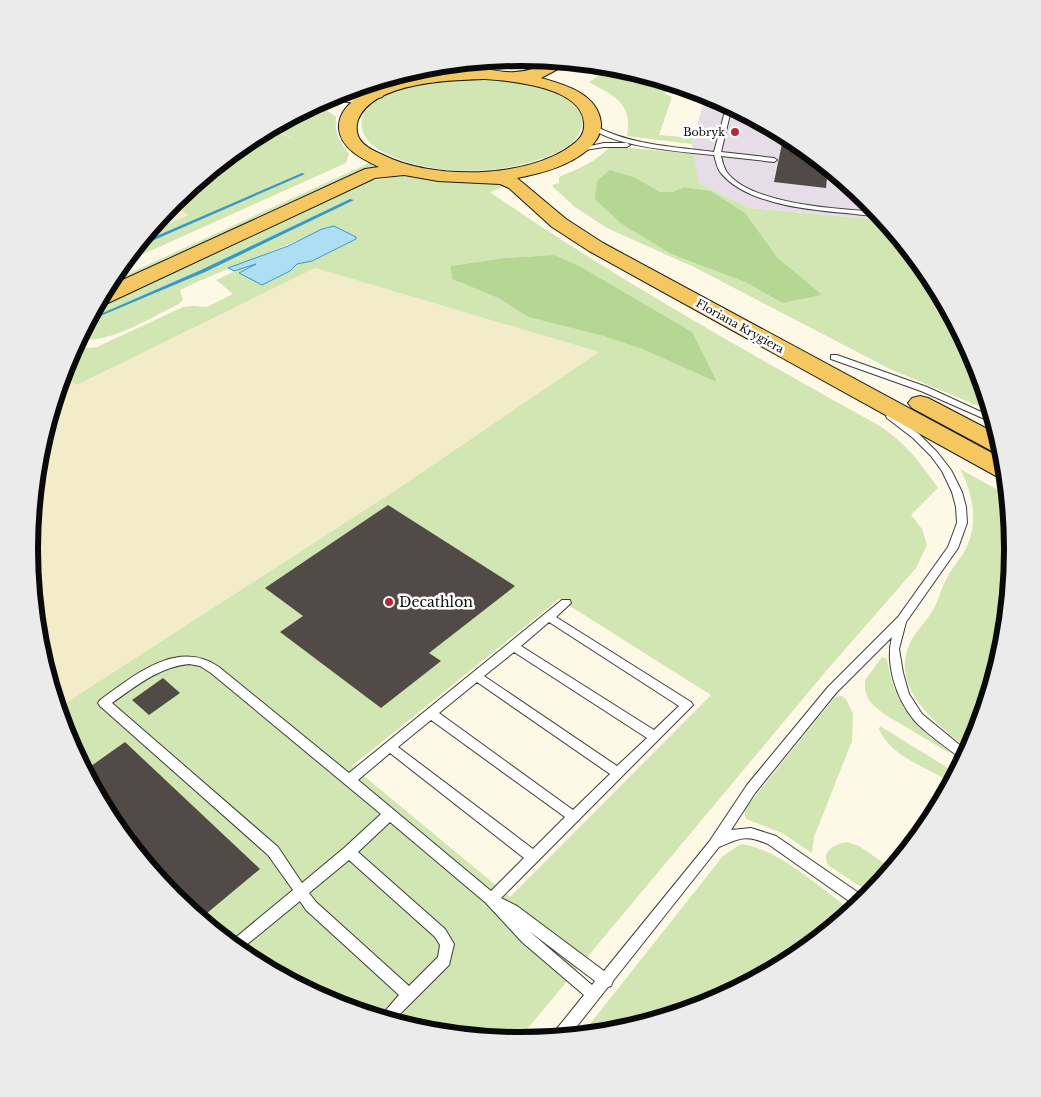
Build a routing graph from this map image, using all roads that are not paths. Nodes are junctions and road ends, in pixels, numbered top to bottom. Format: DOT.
graph roads {
  1 [pos="561,68"];
  2 [pos="568,69"];
  3 [pos="513,76"];
  4 [pos="561,89"];
  5 [pos="376,94"];
  6 [pos="348,97"];
  7 [pos="327,106"];
  8 [pos="727,112"];
  9 [pos="350,118"];
  10 [pos="593,127"];
  11 [pos="576,150"];
  12 [pos="682,150"];
  13 [pos="363,151"];
  14 [pos="717,154"];
  15 [pos="774,160"];
  16 [pos="548,164"];
  17 [pos="408,170"];
  18 [pos="482,176"];
  19 [pos="868,213"];
  20 [pos="126,270"];
  21 [pos="111,293"];
  22 [pos="834,357"];
  23 [pos="849,386"];
  24 [pos="985,417"];
  25 [pos="991,441"];
  26 [pos="996,466"];
  27 [pos="566,602"];
  28 [pos="549,617"];
  29 [pos="902,620"];
  30 [pos="514,646"];
  31 [pos="476,676"];
  32 [pos="430,713"];
  33 [pos="654,738"];
  34 [pos="390,746"];
  35 [pos="959,751"];
  36 [pos="618,774"];
  37 [pos="349,780"];
  38 [pos="390,814"];
  39 [pos="574,818"];
  40 [pos="714,846"];
  41 [pos="348,852"];
  42 [pos="533,857"];
  43 [pos="301,891"];
  44 [pos="854,897"];
  45 [pos="491,899"];
  46 [pos="240,942"];
  47 [pos="606,981"];
  48 [pos="409,995"];
  49 [pos="594,995"];
  50 [pos="391,1014"];
  51 [pos="566,1029"];
  1 -- 3 [label="main road"];
  2 -- 4 [label="main road"];
  3 -- 4 [label="main road"];
  3 -- 5 [label="main road"];
  4 -- 10 [label="main road"];
  5 -- 6 [label="street"];
  5 -- 9 [label="main road"];
  7 -- 9 [label="street"];
  8 -- 14 [label="lane"];
  9 -- 13 [label="main road"];
  10 -- 11 [label="main road"];
  10 -- 12 [label="lane"];
  11 -- 12 [label="lane"];
  11 -- 16 [label="main road"];
  12 -- 14 [label="lane"];
  13 -- 17 [label="main road"];
  13 -- 20 [label="main road"];
  14 -- 15 [label="lane"];
  14 -- 19 [label="lane"];
  16 -- 18 [label="main road"];
  16 -- 22 [label="main road, Floriana Krygiera"];
  17 -- 18 [label="main road"];
  17 -- 21 [label="main road"];
  18 -- 23 [label="main road, Floriana Krygiera"];
  22 -- 24 [label="lane, Floriana Krygiera"];
  22 -- 25 [label="main road, Floriana Krygiera"];
  23 -- 26 [label="main road, Floriana Krygiera"];
  23 -- 29 [label="lane"];
  27 -- 28 [label="lane"];
  28 -- 30 [label="lane"];
  28 -- 33 [label="lane"];
  29 -- 35 [label="lane"];
  29 -- 40 [label="lane"];
  30 -- 31 [label="lane"];
  30 -- 33 [label="lane"];
  31 -- 32 [label="lane"];
  31 -- 36 [label="lane"];
  32 -- 34 [label="lane"];
  32 -- 39 [label="lane"];
  33 -- 36 [label="lane"];
  34 -- 37 [label="lane"];
  34 -- 42 [label="lane"];
  36 -- 39 [label="lane"];
  37 -- 38 [label="lane"];
  37 -- 43 [label="lane"];
  38 -- 41 [label="lane"];
  38 -- 45 [label="lane"];
  39 -- 42 [label="lane"];
  40 -- 44 [label="lane"];
  40 -- 47 [label="lane"];
  41 -- 43 [label="lane"];
  41 -- 48 [label="lane"];
  42 -- 45 [label="lane"];
  43 -- 46 [label="lane"];
  43 -- 48 [label="lane"];
  45 -- 47 [label="lane"];
  45 -- 49 [label="lane"];
  47 -- 49 [label="lane"];
  48 -- 50 [label="lane"];
  49 -- 51 [label="lane"];
}
